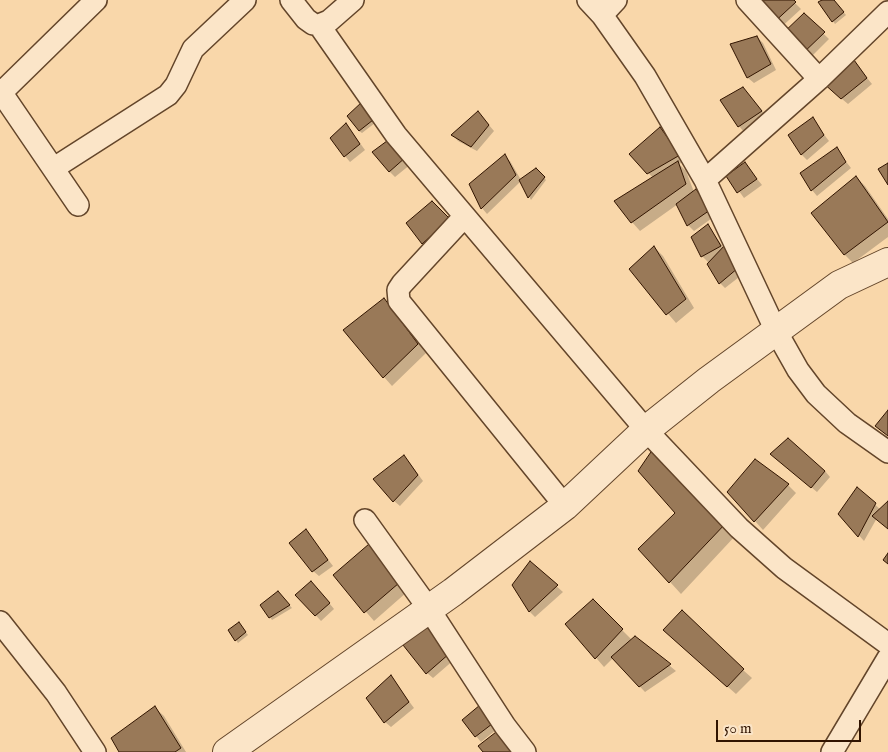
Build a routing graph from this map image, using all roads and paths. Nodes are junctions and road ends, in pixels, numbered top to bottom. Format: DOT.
graph roads {
  1 [pos="96,0"];
  2 [pos="245,0"];
  3 [pos="290,0"];
  4 [pos="353,0"];
  5 [pos="747,0"];
  6 [pos="602,5"];
  7 [pos="888,12"];
  8 [pos="319,25"];
  9 [pos="819,79"];
  10 [pos="2,86"];
  11 [pos="54,168"];
  12 [pos="705,180"];
  13 [pos="78,205"];
  14 [pos="464,217"];
  15 [pos="888,262"];
  16 [pos="776,331"];
  17 [pos="646,430"];
  18 [pos="888,452"];
  19 [pos="565,506"];
  20 [pos="365,520"];
  21 [pos="430,609"];
  22 [pos="0,622"];
  23 [pos="888,644"];
  24 [pos="888,658"];
  25 [pos="95,752"];
  26 [pos="227,752"];
  27 [pos="525,752"];
  28 [pos="832,752"];
  1 -- 10 [label="street"];
  2 -- 11 [label="street"];
  3 -- 8 [label="street"];
  4 -- 8 [label="street"];
  5 -- 9 [label="street"];
  6 -- 12 [label="street"];
  7 -- 9 [label="street"];
  8 -- 14 [label="street"];
  9 -- 12 [label="street"];
  10 -- 11 [label="street"];
  11 -- 13 [label="street"];
  12 -- 16 [label="street"];
  14 -- 17 [label="street"];
  14 -- 19 [label="street"];
  15 -- 16 [label="street"];
  16 -- 17 [label="street"];
  16 -- 18 [label="street"];
  17 -- 19 [label="street"];
  17 -- 23 [label="street"];
  19 -- 21 [label="street"];
  20 -- 21 [label="street"];
  21 -- 26 [label="street"];
  21 -- 27 [label="street"];
  22 -- 25 [label="street"];
  24 -- 28 [label="street"];
}
